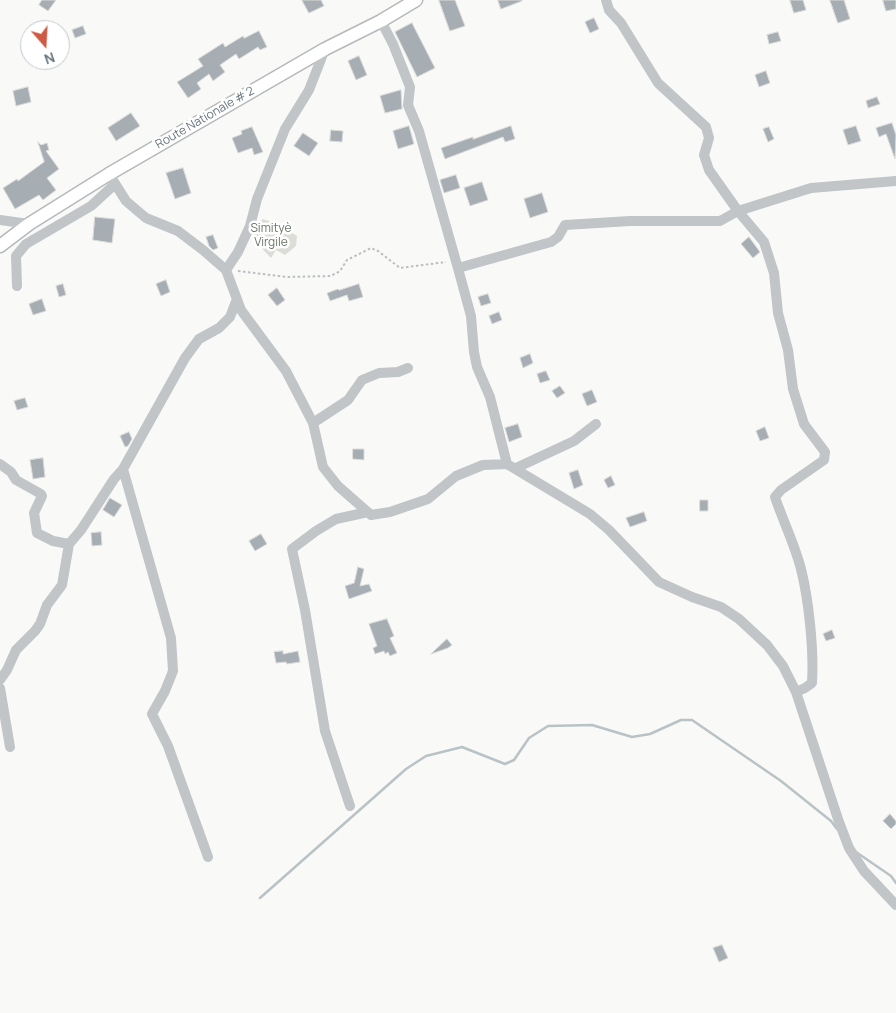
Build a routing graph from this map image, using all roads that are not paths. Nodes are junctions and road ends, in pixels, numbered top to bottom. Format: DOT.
graph roads {
  1 [pos="416,0"];
  2 [pos="606,0"];
  3 [pos="381,21"];
  4 [pos="325,49"];
  5 [pos="112,179"];
  6 [pos="896,181"];
  7 [pos="738,211"];
  8 [pos="0,220"];
  9 [pos="29,224"];
  10 [pos="0,246"];
  11 [pos="226,270"];
  12 [pos="458,270"];
  13 [pos="18,286"];
  14 [pos="237,299"];
  15 [pos="408,368"];
  16 [pos="313,423"];
  17 [pos="596,424"];
  18 [pos="0,464"];
  19 [pos="511,466"];
  20 [pos="123,469"];
  21 [pos="368,512"];
  22 [pos="69,544"];
  23 [pos="0,680"];
  24 [pos="0,688"];
  25 [pos="796,692"];
  26 [pos="10,748"];
  27 [pos="350,806"];
  28 [pos="208,857"];
  29 [pos="896,904"];
  1 -- 3 [label="main road, Route Nationale # 2"];
  2 -- 7 [label="street"];
  3 -- 4 [label="main road, Route Nationale # 2"];
  3 -- 12 [label="street"];
  4 -- 5 [label="main road, Route Nationale # 2"];
  4 -- 11 [label="street"];
  5 -- 9 [label="main road, Route Nationale # 2"];
  5 -- 11 [label="street"];
  5 -- 13 [label="street"];
  6 -- 7 [label="street"];
  7 -- 12 [label="street"];
  7 -- 25 [label="street"];
  8 -- 9 [label="street"];
  9 -- 10 [label="main road, Route Nationale # 2"];
  11 -- 14 [label="street"];
  12 -- 19 [label="street"];
  14 -- 16 [label="street"];
  14 -- 20 [label="street"];
  15 -- 16 [label="street"];
  16 -- 21 [label="street"];
  17 -- 19 [label="street"];
  18 -- 22 [label="street"];
  19 -- 21 [label="street"];
  19 -- 25 [label="street"];
  20 -- 22 [label="street"];
  20 -- 28 [label="street"];
  21 -- 27 [label="street"];
  22 -- 23 [label="street"];
  24 -- 26 [label="street"];
  25 -- 29 [label="street"];
}
